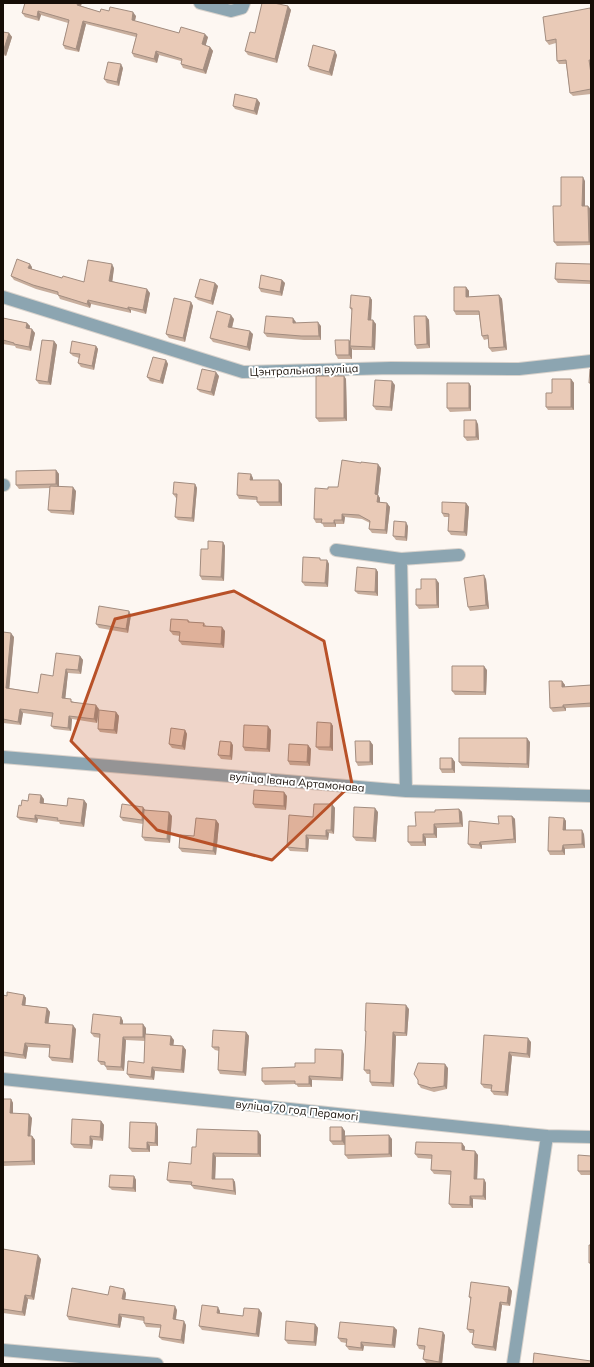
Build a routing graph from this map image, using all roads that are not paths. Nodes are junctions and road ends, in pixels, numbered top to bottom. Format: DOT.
graph roads {
  1 [pos="200,3"];
  2 [pos="243,5"];
  3 [pos="3,297"];
  4 [pos="591,361"];
  5 [pos="336,550"];
  6 [pos="459,555"];
  7 [pos="402,559"];
  8 [pos="3,757"];
  9 [pos="406,791"];
  10 [pos="591,796"];
  11 [pos="3,1079"];
  12 [pos="547,1136"];
  13 [pos="591,1137"];
  14 [pos="3,1350"];
  15 [pos="156,1364"];
  16 [pos="513,1364"];
  1 -- 2 [label="street"];
  3 -- 4 [label="street, Цэнтральная вуліца"];
  5 -- 7 [label="street"];
  6 -- 7 [label="street"];
  7 -- 9 [label="street"];
  8 -- 9 [label="street, вуліца Івана Артамонава"];
  9 -- 10 [label="street, вуліца Івана Артамонава"];
  11 -- 12 [label="street, вуліца 70 год Перамогі"];
  12 -- 13 [label="street, вуліца 70 год Перамогі"];
  12 -- 16 [label="street"];
  14 -- 15 [label="street"];
}
